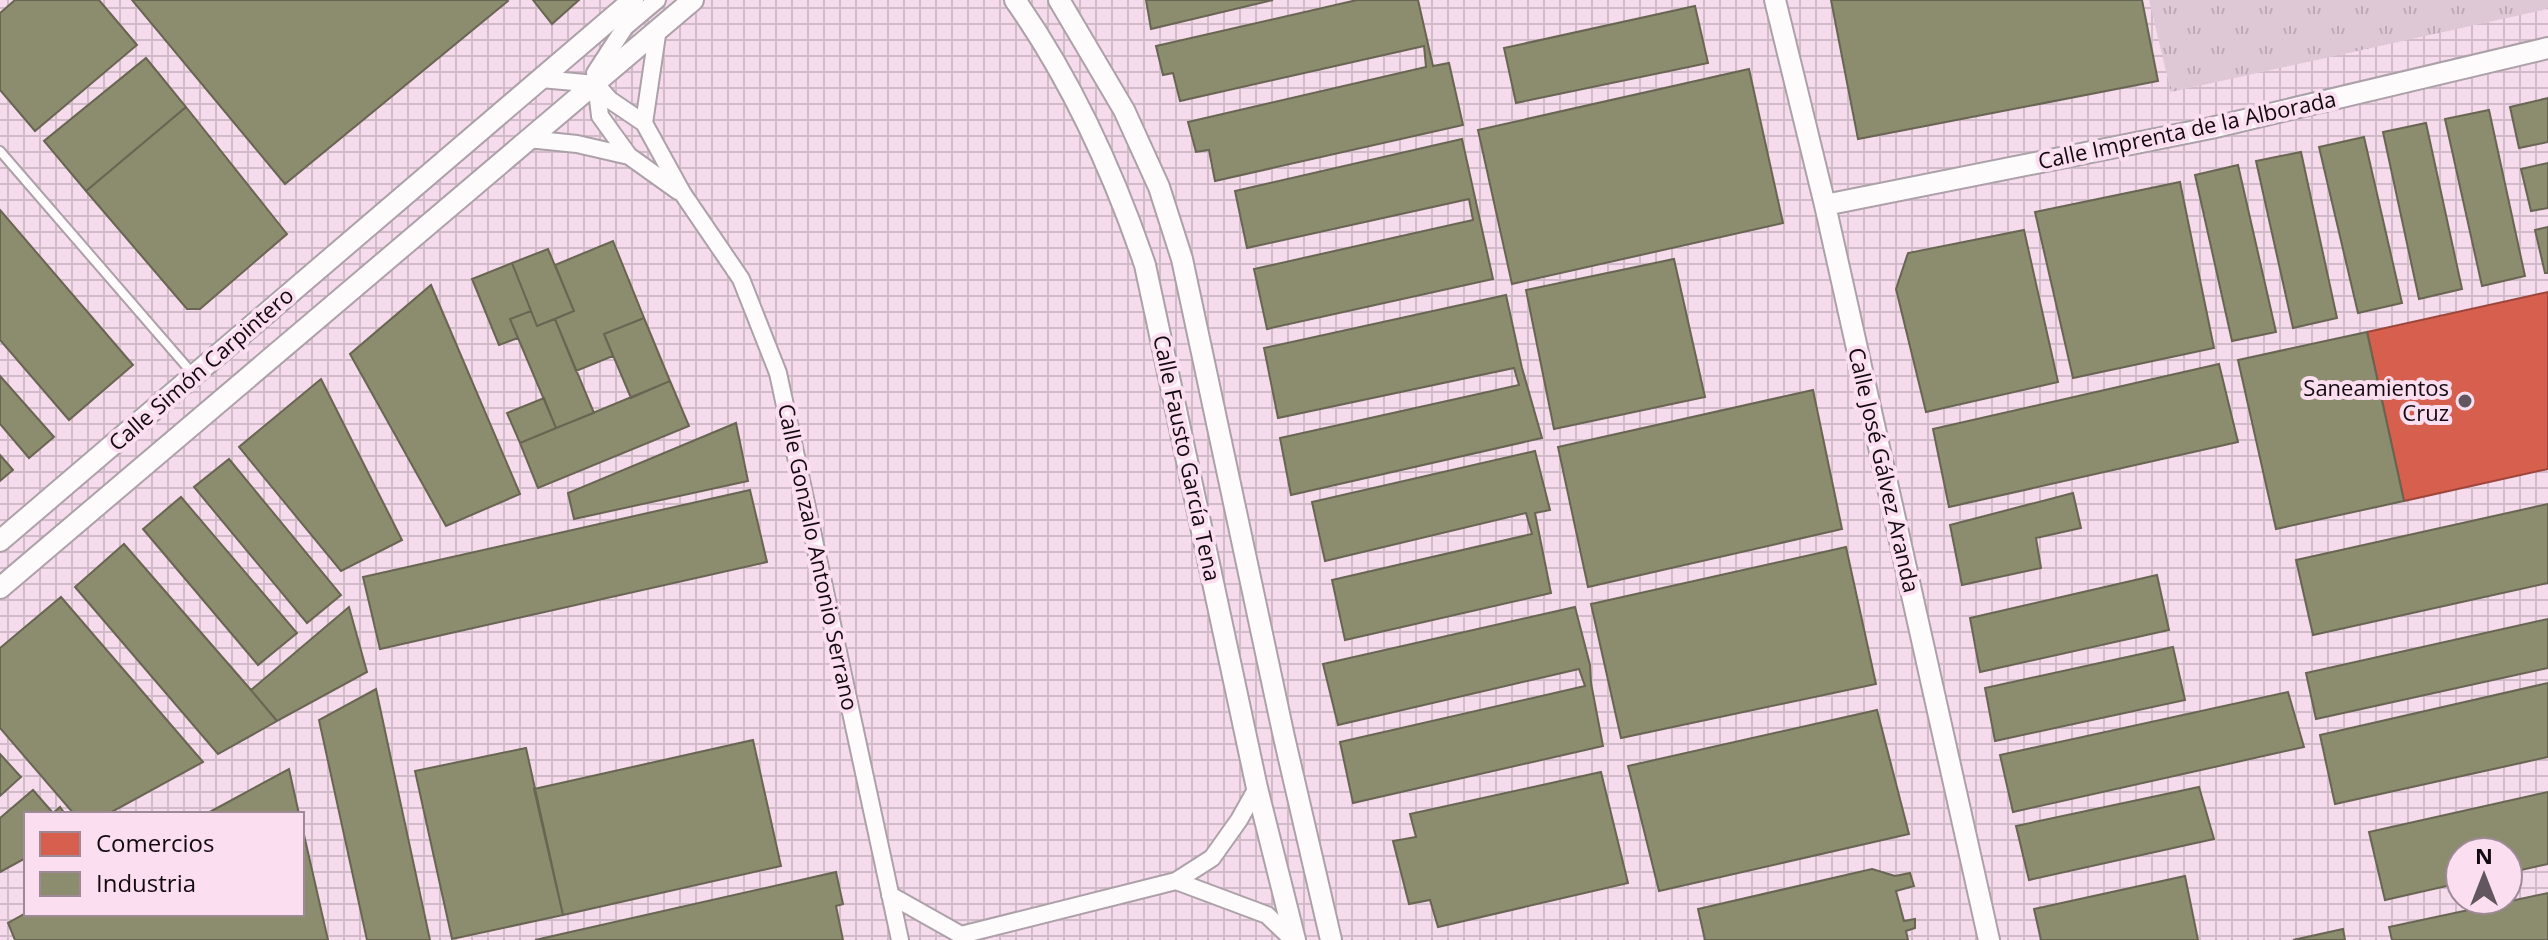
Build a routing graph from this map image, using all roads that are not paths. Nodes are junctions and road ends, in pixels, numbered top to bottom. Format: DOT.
graph roads {
  1 [pos="633,0"];
  2 [pos="657,0"];
  3 [pos="693,0"];
  4 [pos="1015,0"];
  5 [pos="1059,0"];
  6 [pos="1775,0"];
  7 [pos="658,28"];
  8 [pos="2548,48"];
  9 [pos="541,79"];
  10 [pos="596,84"];
  11 [pos="644,123"];
  12 [pos="528,139"];
  13 [pos="0,151"];
  14 [pos="629,156"];
  15 [pos="683,194"];
  16 [pos="1825,205"];
  17 [pos="362,232"];
  18 [pos="387,259"];
  19 [pos="326,263"];
  20 [pos="351,290"];
  21 [pos="194,376"];
  22 [pos="77,476"];
  23 [pos="101,502"];
  24 [pos="32,514"];
  25 [pos="56,540"];
  26 [pos="0,541"];
  27 [pos="0,588"];
  28 [pos="1257,788"];
  29 [pos="1176,881"];
  30 [pos="890,895"];
  31 [pos="960,938"];
  32 [pos="900,940"];
  33 [pos="1294,940"];
  34 [pos="1331,940"];
  35 [pos="1989,940"];
  1 -- 9 [label="street, Calle Simón Carpintero"];
  2 -- 10 [label="street, Calle Simón Carpintero"];
  3 -- 7 [label="street, Calle Simón Carpintero"];
  4 -- 28 [label="street, Calle Fausto García Tena"];
  5 -- 34 [label="street, Calle Fausto García Tena"];
  6 -- 16 [label="street, Calle José Gálvez Aranda"];
  7 -- 10 [label="street, Calle Simón Carpintero"];
  7 -- 11 [label="street"];
  8 -- 16 [label="street, Calle Imprenta de la Alborada"];
  9 -- 10 [label="street"];
  9 -- 17 [label="street, Calle Simón Carpintero"];
  10 -- 11 [label="street, Calle Gonzalo Antonio Serrano"];
  10 -- 12 [label="street, Calle Simón Carpintero"];
  10 -- 14 [label="street, Calle Gonzalo Antonio Serrano"];
  11 -- 15 [label="street, Calle Gonzalo Antonio Serrano"];
  12 -- 14 [label="street, Calle Gonzalo Antonio Serrano"];
  12 -- 18 [label="street, Calle Simón Carpintero"];
  13 -- 21 [label="lane"];
  14 -- 15 [label="street, Calle Gonzalo Antonio Serrano"];
  15 -- 30 [label="street, Calle Gonzalo Antonio Serrano"];
  16 -- 35 [label="street, Calle José Gálvez Aranda"];
  17 -- 18 [label="street"];
  17 -- 19 [label="street, Calle Simón Carpintero"];
  18 -- 20 [label="street, Calle Simón Carpintero"];
  19 -- 20 [label="street"];
  19 -- 21 [label="street, Calle Simón Carpintero"];
  20 -- 23 [label="street, Calle Simón Carpintero"];
  21 -- 22 [label="street, Calle Simón Carpintero"];
  22 -- 23 [label="street"];
  22 -- 24 [label="street, Calle Simón Carpintero"];
  23 -- 25 [label="street, Calle Simón Carpintero"];
  24 -- 25 [label="street"];
  24 -- 26 [label="street, Calle Simón Carpintero"];
  25 -- 27 [label="street, Calle Simón Carpintero"];
  28 -- 29 [label="street"];
  28 -- 33 [label="street, Calle Fausto García Tena"];
  29 -- 31 [label="street"];
  29 -- 33 [label="street"];
  30 -- 31 [label="street"];
  30 -- 32 [label="street, Calle Gonzalo Antonio Serrano"];
}
